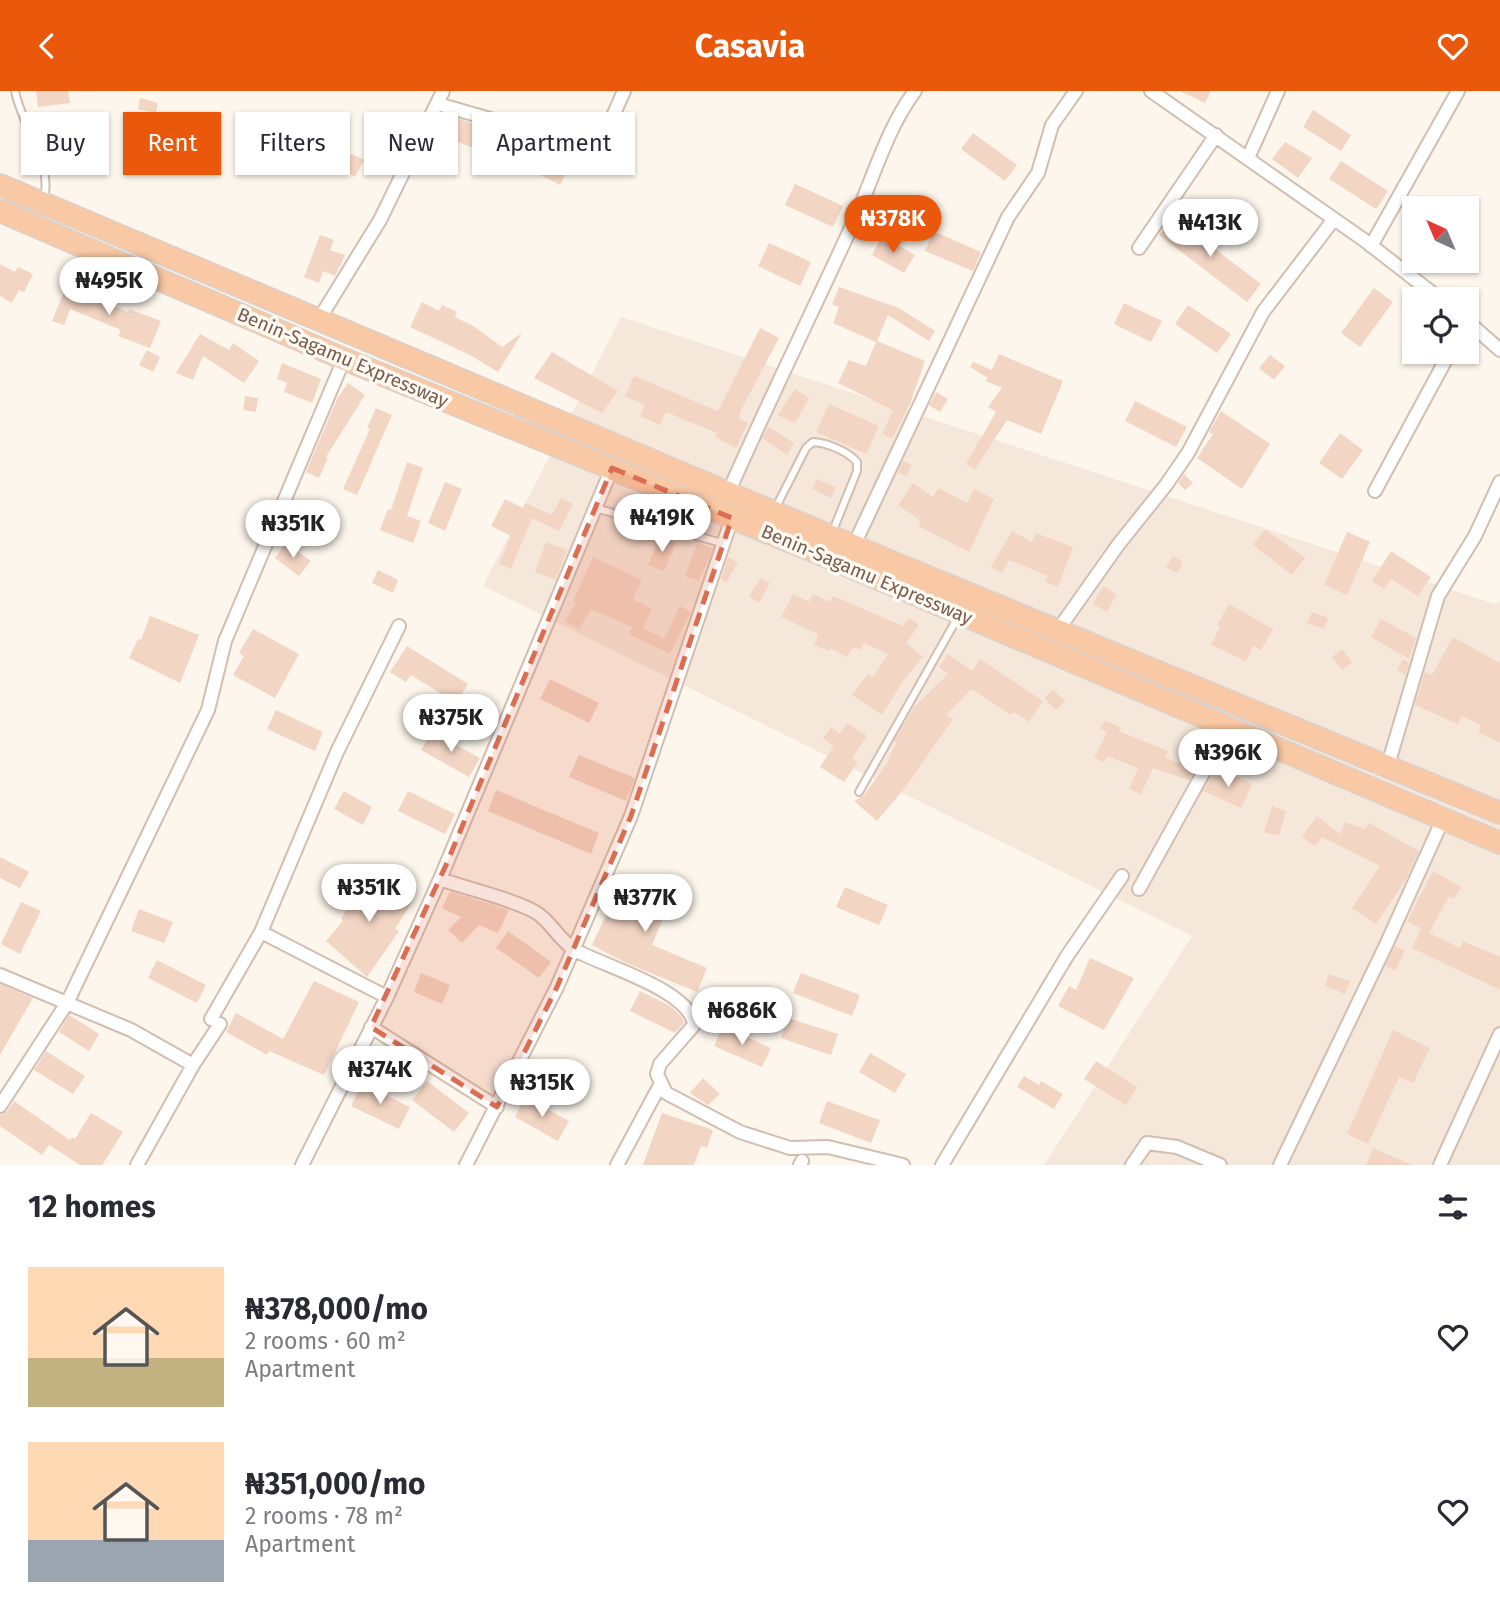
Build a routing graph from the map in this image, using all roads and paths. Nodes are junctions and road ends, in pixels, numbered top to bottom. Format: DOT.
graph roads {
  1 [pos="15,91"];
  2 [pos="443,91"];
  3 [pos="624,91"];
  4 [pos="915,91"];
  5 [pos="1076,91"];
  6 [pos="1151,91"];
  7 [pos="1278,91"];
  8 [pos="1458,91"];
  9 [pos="438,104"];
  10 [pos="1216,135"];
  11 [pos="1248,157"];
  12 [pos="0,185"];
  13 [pos="43,204"];
  14 [pos="0,211"];
  15 [pos="1334,219"];
  16 [pos="1371,246"];
  17 [pos="1139,248"];
  18 [pos="1424,287"];
  19 [pos="318,321"];
  20 [pos="1479,331"];
  21 [pos="1500,350"];
  22 [pos="344,359"];
  23 [pos="1444,364"];
  24 [pos="611,468"];
  25 [pos="1500,482"];
  26 [pos="729,491"];
  27 [pos="1375,491"];
  28 [pos="595,508"];
  29 [pos="774,511"];
  30 [pos="732,518"];
  31 [pos="831,535"];
  32 [pos="722,543"];
  33 [pos="854,545"];
  34 [pos="960,614"];
  35 [pos="399,625"];
  36 [pos="1058,630"];
  37 [pos="1228,728"];
  38 [pos="1388,765"];
  39 [pos="859,792"];
  40 [pos="1500,813"];
  41 [pos="1443,819"];
  42 [pos="1500,843"];
  43 [pos="1122,876"];
  44 [pos="440,879"];
  45 [pos="1139,888"];
  46 [pos="261,932"];
  47 [pos="573,949"];
  48 [pos="0,975"];
  49 [pos="387,997"];
  50 [pos="67,1003"];
  51 [pos="371,1027"];
  52 [pos="1500,1034"];
  53 [pos="193,1065"];
  54 [pos="660,1086"];
  55 [pos="0,1106"];
  56 [pos="497,1107"];
  57 [pos="137,1165"];
  58 [pos="302,1165"];
  59 [pos="466,1165"];
  60 [pos="617,1165"];
  61 [pos="903,1165"];
  62 [pos="942,1165"];
  63 [pos="1132,1165"];
  64 [pos="1220,1165"];
  65 [pos="1280,1165"];
  66 [pos="1440,1165"];
  1 -- 13 [label="lane"];
  2 -- 9 [label="street"];
  3 -- 9 [label="street"];
  4 -- 26 [label="street"];
  5 -- 33 [label="street"];
  6 -- 10 [label="street"];
  7 -- 11 [label="street"];
  8 -- 16 [label="street"];
  9 -- 19 [label="street"];
  10 -- 11 [label="street"];
  10 -- 17 [label="street"];
  11 -- 15 [label="street"];
  12 -- 13 [label="highway"];
  13 -- 19 [label="highway"];
  14 -- 22 [label="highway, Benin-Sagamu Expressway"];
  15 -- 16 [label="street"];
  15 -- 36 [label="street"];
  16 -- 18 [label="street"];
  19 -- 26 [label="highway"];
  20 -- 21 [label="street"];
  22 -- 24 [label="highway, Benin-Sagamu Expressway"];
  22 -- 50 [label="street"];
  23 -- 27 [label="street"];
  24 -- 28 [label="street"];
  24 -- 30 [label="highway, Benin-Sagamu Expressway"];
  25 -- 38 [label="street"];
  26 -- 29 [label="highway"];
  28 -- 32 [label="lane"];
  28 -- 44 [label="street"];
  29 -- 31 [label="highway"];
  29 -- 31 [label="lane"];
  30 -- 32 [label="street"];
  30 -- 34 [label="highway, Benin-Sagamu Expressway"];
  31 -- 33 [label="highway"];
  32 -- 47 [label="street"];
  33 -- 36 [label="highway"];
  34 -- 37 [label="highway, Benin-Sagamu Expressway"];
  34 -- 39 [label="lane"];
  35 -- 46 [label="street"];
  36 -- 38 [label="highway"];
  37 -- 41 [label="highway, Benin-Sagamu Expressway"];
  37 -- 45 [label="street"];
  38 -- 40 [label="highway"];
  41 -- 42 [label="highway, Benin-Sagamu Expressway"];
  41 -- 65 [label="street"];
  43 -- 62 [label="street"];
  44 -- 47 [label="street"];
  44 -- 49 [label="street"];
  46 -- 49 [label="street"];
  46 -- 53 [label="street"];
  47 -- 54 [label="street"];
  47 -- 56 [label="street"];
  48 -- 50 [label="street"];
  49 -- 51 [label="street"];
  50 -- 53 [label="street"];
  50 -- 55 [label="street"];
  51 -- 56 [label="street"];
  51 -- 58 [label="street"];
  52 -- 66 [label="street"];
  53 -- 57 [label="street"];
  54 -- 60 [label="street"];
  54 -- 61 [label="street"];
  56 -- 59 [label="street"];
  63 -- 64 [label="street"];
}
